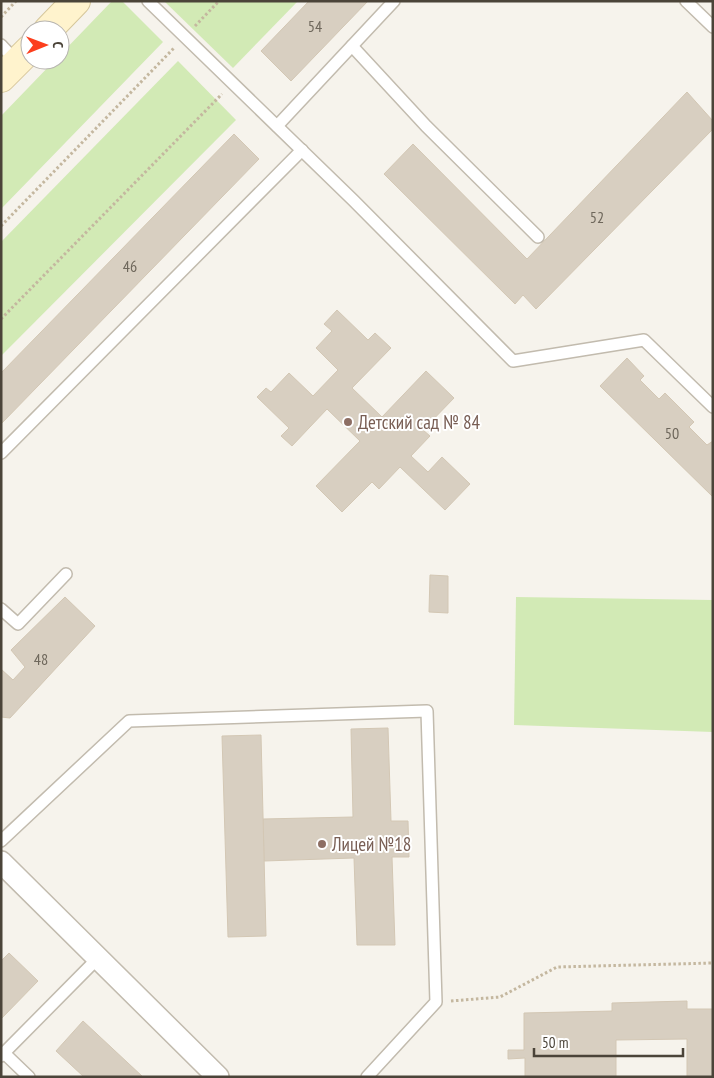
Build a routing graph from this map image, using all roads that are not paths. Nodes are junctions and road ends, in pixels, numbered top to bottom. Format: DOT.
graph roads {
  1 [pos="76,1"];
  2 [pos="148,1"];
  3 [pos="394,1"];
  4 [pos="686,1"];
  5 [pos="58,20"];
  6 [pos="713,27"];
  7 [pos="352,46"];
  8 [pos="277,126"];
  9 [pos="302,150"];
  10 [pos="538,237"];
  11 [pos="713,407"];
  12 [pos="1,453"];
  13 [pos="66,574"];
  14 [pos="1,609"];
  15 [pos="1,841"];
  16 [pos="1,862"];
  17 [pos="98,958"];
  18 [pos="3,1054"];
  19 [pos="29,1077"];
  20 [pos="218,1077"];
  21 [pos="367,1077"];
  1 -- 5 [label="main road"];
  2 -- 8 [label="lane"];
  3 -- 7 [label="lane"];
  4 -- 6 [label="lane"];
  7 -- 8 [label="lane"];
  7 -- 10 [label="lane"];
  8 -- 9 [label="lane"];
  9 -- 11 [label="lane"];
  9 -- 12 [label="lane"];
  13 -- 14 [label="lane"];
  15 -- 21 [label="lane"];
  16 -- 17 [label="street"];
  17 -- 18 [label="lane"];
  17 -- 20 [label="street"];
  18 -- 19 [label="lane"];
}
